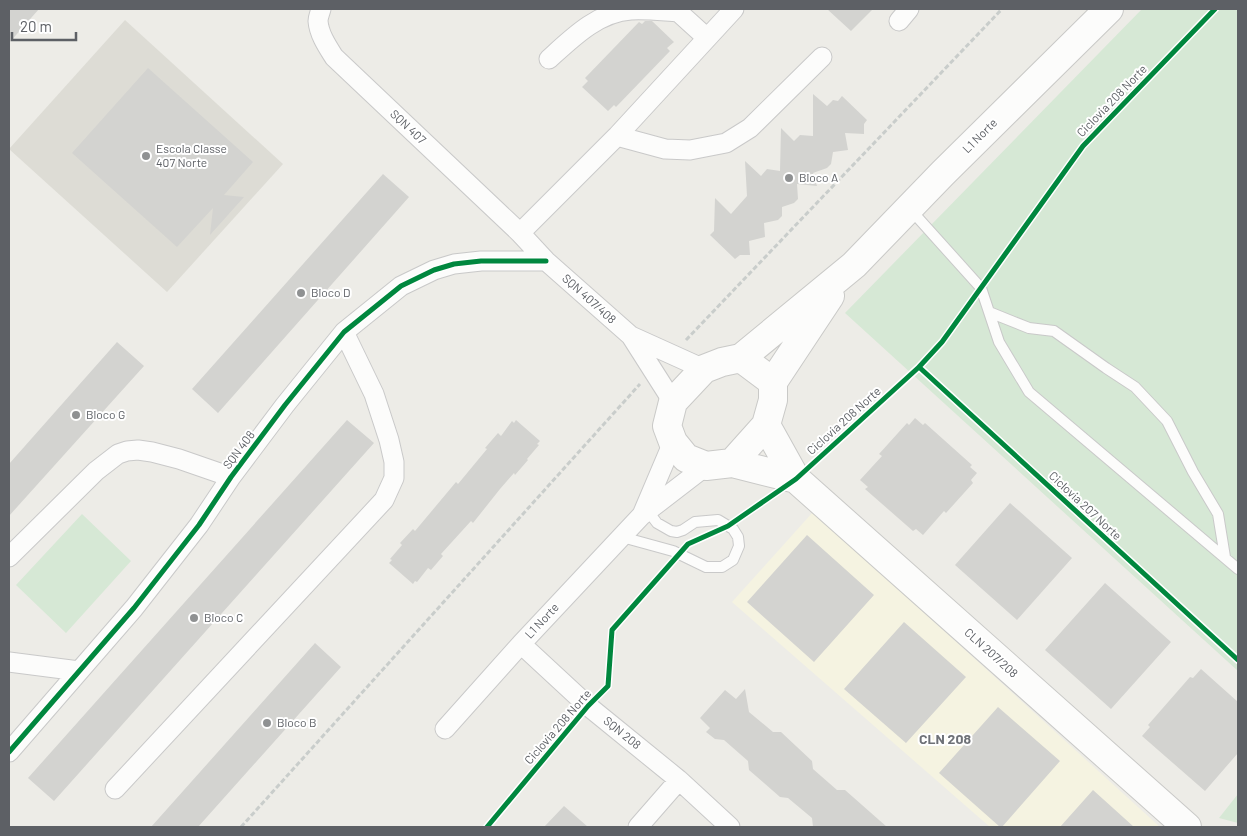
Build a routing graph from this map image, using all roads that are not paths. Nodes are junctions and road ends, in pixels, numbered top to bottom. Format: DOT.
graph roads {
  1 [pos="321,9"];
  2 [pos="734,9"];
  3 [pos="1109,9"];
  4 [pos="676,10"];
  5 [pos="707,38"];
  6 [pos="822,57"];
  7 [pos="549,59"];
  8 [pos="617,136"];
  9 [pos="909,208"];
  10 [pos="520,233"];
  11 [pos="546,261"];
  12 [pos="854,265"];
  13 [pos="989,312"];
  14 [pos="344,332"];
  15 [pos="630,336"];
  16 [pos="741,358"];
  17 [pos="704,369"];
  18 [pos="772,382"];
  19 [pos="673,402"];
  20 [pos="766,425"];
  21 [pos="673,442"];
  22 [pos="719,464"];
  23 [pos="232,477"];
  24 [pos="796,479"];
  25 [pos="645,513"];
  26 [pos="622,537"];
  27 [pos="9,557"];
  28 [pos="1225,557"];
  29 [pos="1238,568"];
  30 [pos="521,644"];
  31 [pos="9,662"];
  32 [pos="79,671"];
  33 [pos="445,729"];
  34 [pos="9,752"];
  35 [pos="679,780"];
  36 [pos="115,789"];
  37 [pos="638,827"];
  38 [pos="730,827"];
  39 [pos="1187,827"];
  1 -- 10 [label="street, SQN 407"];
  2 -- 5 [label="street"];
  3 -- 9 [label="street, L1 Norte"];
  4 -- 5 [label="street"];
  4 -- 7 [label="street"];
  5 -- 8 [label="street"];
  6 -- 8 [label="street"];
  8 -- 10 [label="street"];
  9 -- 12 [label="street, L1 Norte"];
  9 -- 13 [label="lane"];
  10 -- 11 [label="street, SQN 407"];
  11 -- 14 [label="street, SQN 408"];
  11 -- 15 [label="street, SQN 407/408"];
  12 -- 16 [label="street, L1 Norte"];
  12 -- 18 [label="street, L1 Norte"];
  13 -- 28 [label="lane"];
  13 -- 28 [label="lane"];
  14 -- 23 [label="street, SQN 408"];
  14 -- 36 [label="street"];
  15 -- 17 [label="street, SQN 407/408"];
  15 -- 19 [label="street, SQN 407/408"];
  16 -- 17 [label="street"];
  16 -- 18 [label="street"];
  17 -- 19 [label="street"];
  18 -- 20 [label="street"];
  19 -- 21 [label="street"];
  20 -- 22 [label="street"];
  20 -- 24 [label="street, CLN 207/208"];
  21 -- 22 [label="street"];
  21 -- 25 [label="street, L1 Norte"];
  22 -- 24 [label="street, CLN 207/208"];
  22 -- 25 [label="street, L1 Norte"];
  23 -- 27 [label="street, SQN 408"];
  23 -- 32 [label="street, SQN 408"];
  24 -- 39 [label="street, CLN 207/208"];
  25 -- 26 [label="street, L1 Norte"];
  25 -- 26 [label="lane"];
  26 -- 30 [label="street, L1 Norte"];
  28 -- 29 [label="lane"];
  30 -- 33 [label="street, L1 Norte"];
  30 -- 35 [label="street, SQN 208"];
  31 -- 32 [label="street"];
  32 -- 34 [label="street, SQN 408"];
  35 -- 37 [label="street"];
  35 -- 38 [label="street, SQN 208"];
}
